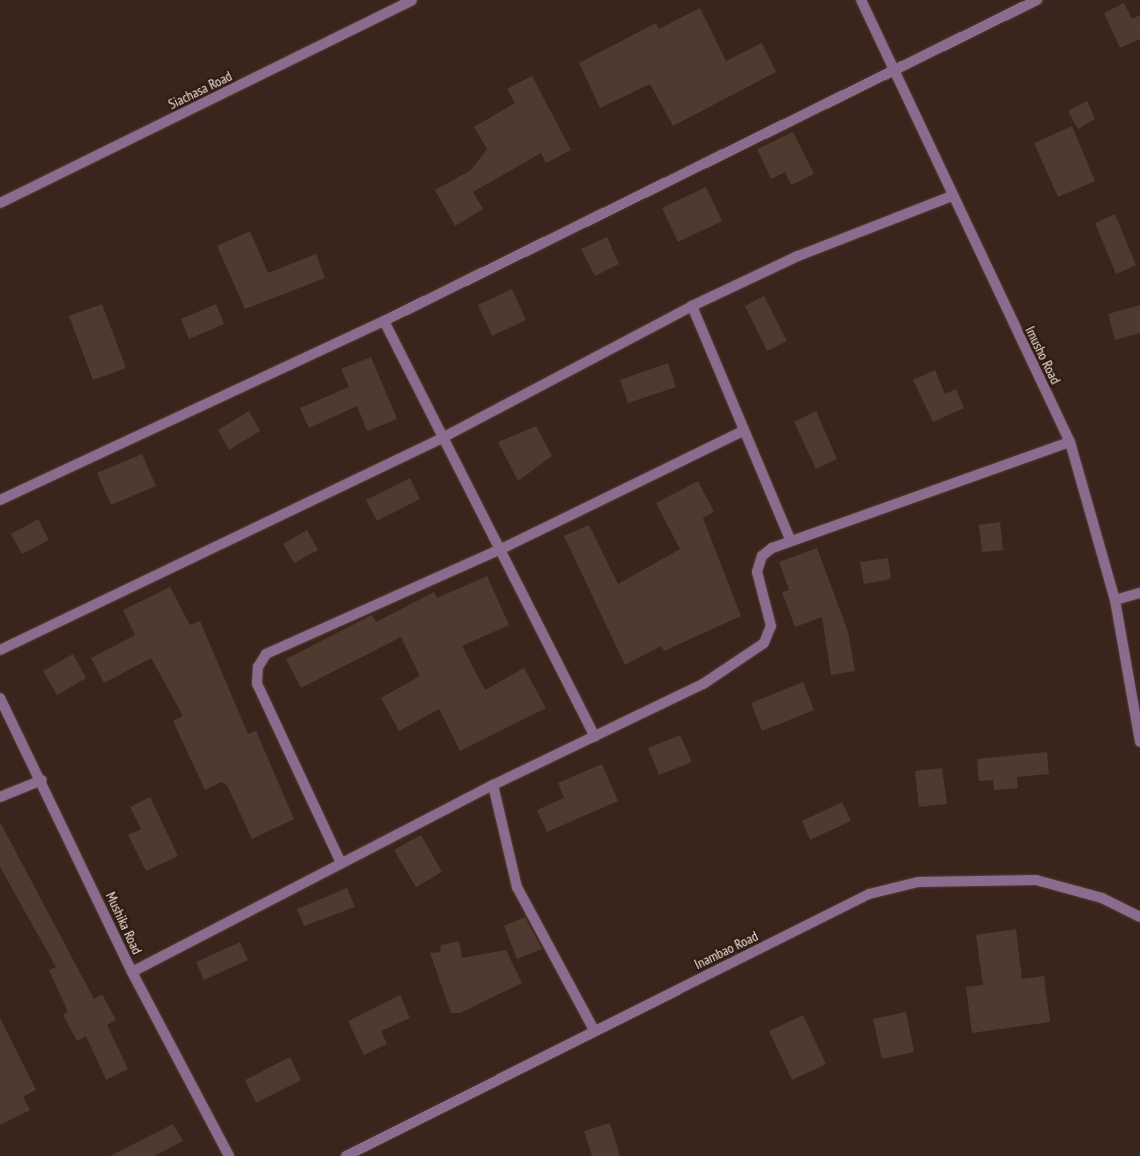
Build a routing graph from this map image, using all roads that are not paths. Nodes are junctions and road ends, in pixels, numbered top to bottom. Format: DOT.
graph roads {
  1 [pos="412,0"];
  2 [pos="861,0"];
  3 [pos="1037,0"];
  4 [pos="892,68"];
  5 [pos="952,196"];
  6 [pos="0,203"];
  7 [pos="692,306"];
  8 [pos="384,321"];
  9 [pos="743,431"];
  10 [pos="442,438"];
  11 [pos="1070,442"];
  12 [pos="0,500"];
  13 [pos="790,540"];
  14 [pos="499,550"];
  15 [pos="1140,593"];
  16 [pos="1115,600"];
  17 [pos="0,650"];
  18 [pos="0,698"];
  19 [pos="595,737"];
  20 [pos="1140,742"];
  21 [pos="42,780"];
  22 [pos="493,784"];
  23 [pos="0,797"];
  24 [pos="341,864"];
  25 [pos="1140,917"];
  26 [pos="132,972"];
  27 [pos="594,1030"];
  28 [pos="229,1156"];
  29 [pos="346,1156"];
  1 -- 6 [label="street, Siachasa Road"];
  2 -- 4 [label="street, Imusho Road"];
  3 -- 4 [label="street"];
  4 -- 5 [label="street, Imusho Road"];
  4 -- 8 [label="street"];
  5 -- 7 [label="street"];
  5 -- 11 [label="street, Imusho Road"];
  7 -- 9 [label="street"];
  7 -- 10 [label="street"];
  8 -- 10 [label="street"];
  8 -- 12 [label="street"];
  9 -- 13 [label="street"];
  9 -- 14 [label="street"];
  10 -- 14 [label="street"];
  10 -- 17 [label="street"];
  11 -- 13 [label="street"];
  11 -- 16 [label="street, Imusho Road"];
  13 -- 19 [label="street"];
  14 -- 19 [label="street"];
  14 -- 24 [label="street"];
  15 -- 16 [label="street"];
  16 -- 20 [label="street, Imusho Road"];
  18 -- 21 [label="street, Mushika Road"];
  19 -- 22 [label="street"];
  21 -- 23 [label="street"];
  21 -- 26 [label="street, Mushika Road"];
  22 -- 24 [label="street"];
  22 -- 27 [label="street"];
  24 -- 26 [label="street"];
  25 -- 27 [label="street, Inambao Road"];
  26 -- 28 [label="street, Mushika Road"];
  27 -- 29 [label="street, Inambao Road"];
}
